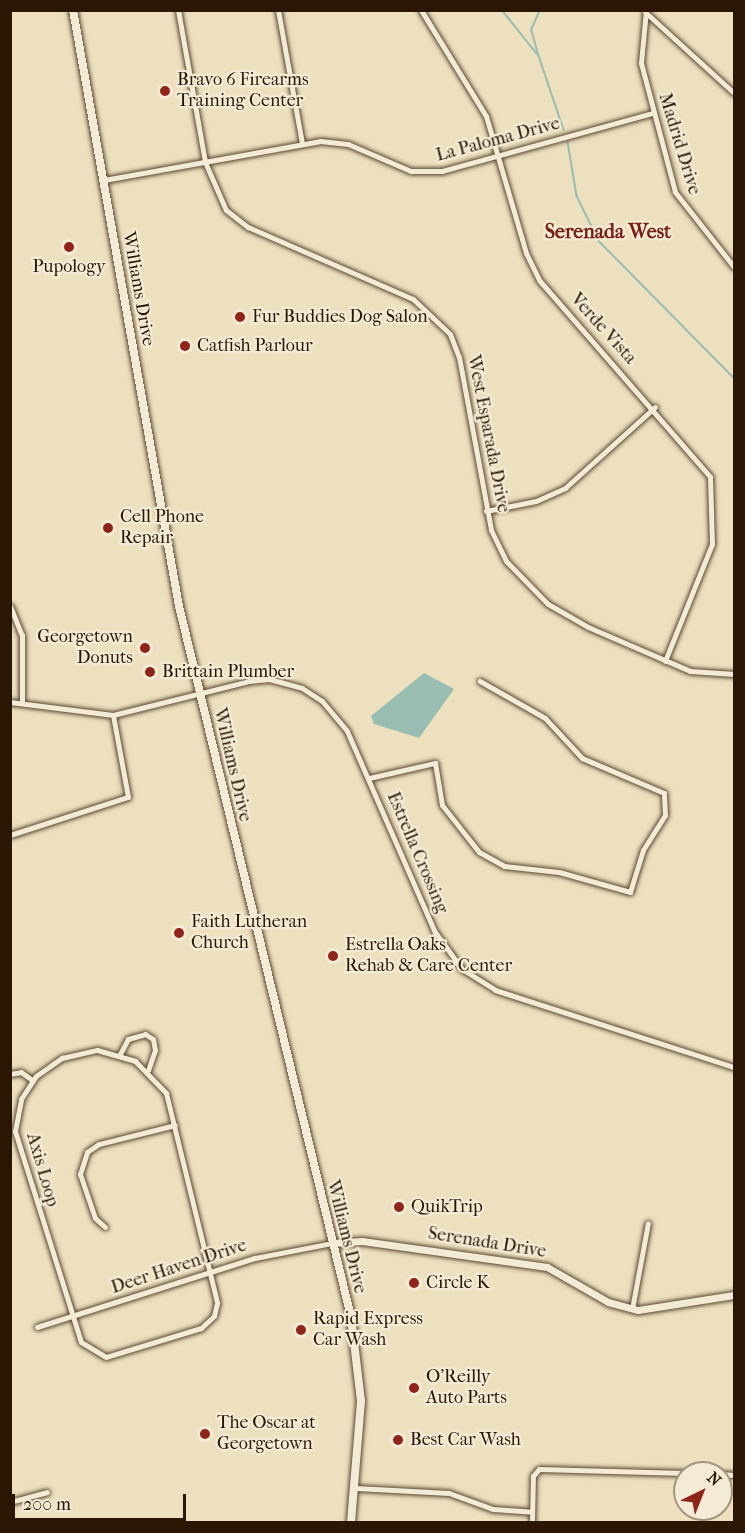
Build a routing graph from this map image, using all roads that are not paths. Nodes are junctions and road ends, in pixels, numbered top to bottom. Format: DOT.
graph roads {
  1 [pos="73,10"];
  2 [pos="178,10"];
  3 [pos="279,10"];
  4 [pos="421,10"];
  5 [pos="646,11"];
  6 [pos="735,93"];
  7 [pos="653,113"];
  8 [pos="302,144"];
  9 [pos="499,155"];
  10 [pos="205,162"];
  11 [pos="104,180"];
  12 [pos="735,267"];
  13 [pos="654,408"];
  14 [pos="486,512"];
  15 [pos="10,606"];
  16 [pos="665,661"];
  17 [pos="735,674"];
  18 [pos="480,681"];
  19 [pos="200,694"];
  20 [pos="10,702"];
  21 [pos="22,702"];
  22 [pos="113,715"];
  23 [pos="369,778"];
  24 [pos="10,835"];
  25 [pos="120,1054"];
  26 [pos="735,1067"];
  27 [pos="147,1070"];
  28 [pos="10,1074"];
  29 [pos="32,1080"];
  30 [pos="14,1110"];
  31 [pos="175,1125"];
  32 [pos="648,1223"];
  33 [pos="105,1227"];
  34 [pos="332,1242"];
  35 [pos="210,1271"];
  36 [pos="735,1295"];
  37 [pos="632,1309"];
  38 [pos="72,1316"];
  39 [pos="37,1327"];
  40 [pos="673,1473"];
  41 [pos="356,1488"];
  42 [pos="47,1492"];
  43 [pos="10,1502"];
  44 [pos="532,1512"];
  45 [pos="351,1522"];
  46 [pos="532,1522"];
  1 -- 11 [label="main road, Williams Drive"];
  2 -- 10 [label="street, West Esparada Drive"];
  3 -- 8 [label="street"];
  4 -- 9 [label="street, Verde Vista"];
  5 -- 6 [label="street"];
  5 -- 7 [label="street, Madrid Drive"];
  7 -- 9 [label="street, La Paloma Drive"];
  7 -- 12 [label="street, Madrid Drive"];
  8 -- 9 [label="street, La Paloma Drive"];
  8 -- 10 [label="street, La Paloma Drive"];
  9 -- 13 [label="street, Verde Vista"];
  10 -- 11 [label="street, La Paloma Drive"];
  10 -- 14 [label="street, West Esparada Drive"];
  11 -- 19 [label="main road, Williams Drive"];
  13 -- 14 [label="street"];
  13 -- 16 [label="street, Verde Vista"];
  14 -- 16 [label="street, West Esparada Drive"];
  15 -- 21 [label="street"];
  16 -- 17 [label="street, West Esparada Drive"];
  18 -- 23 [label="street"];
  19 -- 22 [label="street, Estrella Crossing"];
  19 -- 23 [label="street, Estrella Crossing"];
  19 -- 34 [label="main road, Williams Drive"];
  20 -- 21 [label="street"];
  21 -- 22 [label="street"];
  22 -- 24 [label="street"];
  23 -- 26 [label="street, Estrella Crossing"];
  25 -- 27 [label="street, Axis Loop"];
  25 -- 27 [label="street"];
  25 -- 29 [label="street"];
  27 -- 31 [label="street, Axis Loop"];
  28 -- 29 [label="street"];
  29 -- 30 [label="street, Axis Loop"];
  30 -- 38 [label="street, Axis Loop"];
  31 -- 33 [label="street"];
  31 -- 35 [label="street, Axis Loop"];
  32 -- 37 [label="street"];
  34 -- 35 [label="street, Deer Haven Drive"];
  34 -- 37 [label="street, Serenada Drive"];
  34 -- 41 [label="main road, Williams Drive"];
  35 -- 38 [label="street, Deer Haven Drive"];
  35 -- 38 [label="street, Axis Loop"];
  36 -- 37 [label="street, Serenada Drive"];
  38 -- 39 [label="street, Deer Haven Drive"];
  40 -- 44 [label="street"];
  41 -- 44 [label="street"];
  41 -- 45 [label="main road, Williams Drive"];
  42 -- 43 [label="street"];
  44 -- 46 [label="street"];
}
